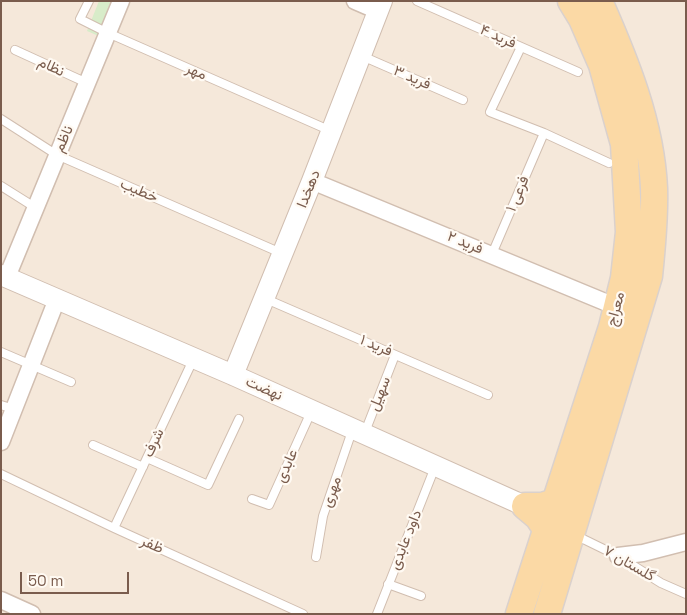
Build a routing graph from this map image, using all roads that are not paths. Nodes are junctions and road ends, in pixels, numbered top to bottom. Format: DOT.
graph roads {
  1 [pos="89,1"];
  2 [pos="121,1"];
  3 [pos="356,1"];
  4 [pos="417,1"];
  5 [pos="571,1"];
  6 [pos="598,1"];
  7 [pos="380,6"];
  8 [pos="108,34"];
  9 [pos="520,47"];
  10 [pos="15,50"];
  11 [pos="360,55"];
  12 [pos="578,72"];
  13 [pos="87,83"];
  14 [pos="463,100"];
  15 [pos="1,119"];
  16 [pos="331,130"];
  17 [pos="544,133"];
  18 [pos="57,155"];
  19 [pos="609,163"];
  20 [pos="312,181"];
  21 [pos="1,186"];
  22 [pos="36,208"];
  23 [pos="281,252"];
  24 [pos="492,254"];
  25 [pos="4,276"];
  26 [pos="264,298"];
  27 [pos="57,299"];
  28 [pos="617,307"];
  29 [pos="1,352"];
  30 [pos="395,355"];
  31 [pos="194,358"];
  32 [pos="31,366"];
  33 [pos="233,375"];
  34 [pos="71,382"];
  35 [pos="488,395"];
  36 [pos="8,407"];
  37 [pos="311,410"];
  38 [pos="239,418"];
  39 [pos="358,431"];
  40 [pos="1,442"];
  41 [pos="93,445"];
  42 [pos="147,458"];
  43 [pos="435,466"];
  44 [pos="143,467"];
  45 [pos="1,474"];
  46 [pos="252,499"];
  47 [pos="555,502"];
  48 [pos="525,506"];
  49 [pos="114,528"];
  50 [pos="546,530"];
  51 [pos="572,534"];
  52 [pos="686,542"];
  53 [pos="316,556"];
  54 [pos="618,556"];
  55 [pos="388,584"];
  56 [pos="686,594"];
  57 [pos="421,596"];
  58 [pos="1,600"];
  59 [pos="32,614"];
  60 [pos="304,614"];
  61 [pos="377,614"];
  62 [pos="519,614"];
  63 [pos="548,614"];
  1 -- 8 [label="lane, مهر"];
  2 -- 8 [label="street, ناظم"];
  3 -- 7 [label="street"];
  4 -- 9 [label="lane, فرید ۴"];
  5 -- 28 [label="main road, معراج"];
  6 -- 51 [label="main road, معراج"];
  7 -- 11 [label="street, دهخدا"];
  8 -- 13 [label="street, ناظم"];
  8 -- 16 [label="lane, مهر"];
  9 -- 12 [label="lane, فرید ۴"];
  9 -- 17 [label="lane"];
  10 -- 13 [label="lane, نظام"];
  11 -- 14 [label="lane, فرید ۳"];
  11 -- 16 [label="street, دهخدا"];
  13 -- 18 [label="street, ناظم"];
  15 -- 18 [label="lane, خطیب"];
  16 -- 20 [label="street, دهخدا"];
  17 -- 19 [label="lane"];
  17 -- 24 [label="lane, فرعی ۱"];
  18 -- 22 [label="street, ناظم"];
  18 -- 23 [label="lane, خطیب"];
  20 -- 23 [label="street, دهخدا"];
  20 -- 24 [label="street, فرید ۲"];
  21 -- 22 [label="lane"];
  22 -- 25 [label="street, ناظم"];
  23 -- 26 [label="street, دهخدا"];
  24 -- 28 [label="street, فرید ۲"];
  25 -- 27 [label="street, نهضت"];
  26 -- 30 [label="lane, فرید ۱"];
  26 -- 33 [label="street, دهخدا"];
  27 -- 31 [label="street, نهضت"];
  27 -- 32 [label="street"];
  28 -- 47 [label="main road, معراج"];
  29 -- 32 [label="lane"];
  30 -- 35 [label="lane, فرید ۱"];
  30 -- 39 [label="lane, سهیل"];
  31 -- 33 [label="street, نهضت"];
  31 -- 42 [label="lane, شرف"];
  32 -- 34 [label="lane"];
  32 -- 36 [label="street"];
  33 -- 37 [label="street, نهضت"];
  36 -- 40 [label="street"];
  37 -- 39 [label="street, نهضت"];
  37 -- 46 [label="lane, عابدی"];
  38 -- 42 [label="lane"];
  39 -- 43 [label="street, نهضت"];
  39 -- 53 [label="lane, مهری"];
  41 -- 44 [label="lane"];
  42 -- 44 [label="lane, شرف"];
  43 -- 48 [label="street, نهضت"];
  43 -- 55 [label="lane, داود عابدی"];
  44 -- 49 [label="lane, شرف"];
  45 -- 49 [label="lane, ظفر"];
  47 -- 48 [label="main road"];
  47 -- 50 [label="main road, معراج"];
  48 -- 50 [label="main road"];
  49 -- 60 [label="lane, ظفر"];
  50 -- 62 [label="main road, معراج"];
  51 -- 54 [label="lane, گلستان ۷"];
  51 -- 63 [label="main road, معراج"];
  52 -- 54 [label="street"];
  54 -- 56 [label="lane, گلستان ۷"];
  55 -- 57 [label="lane"];
  55 -- 61 [label="lane, داود عابدی"];
  58 -- 59 [label="street"];
}
